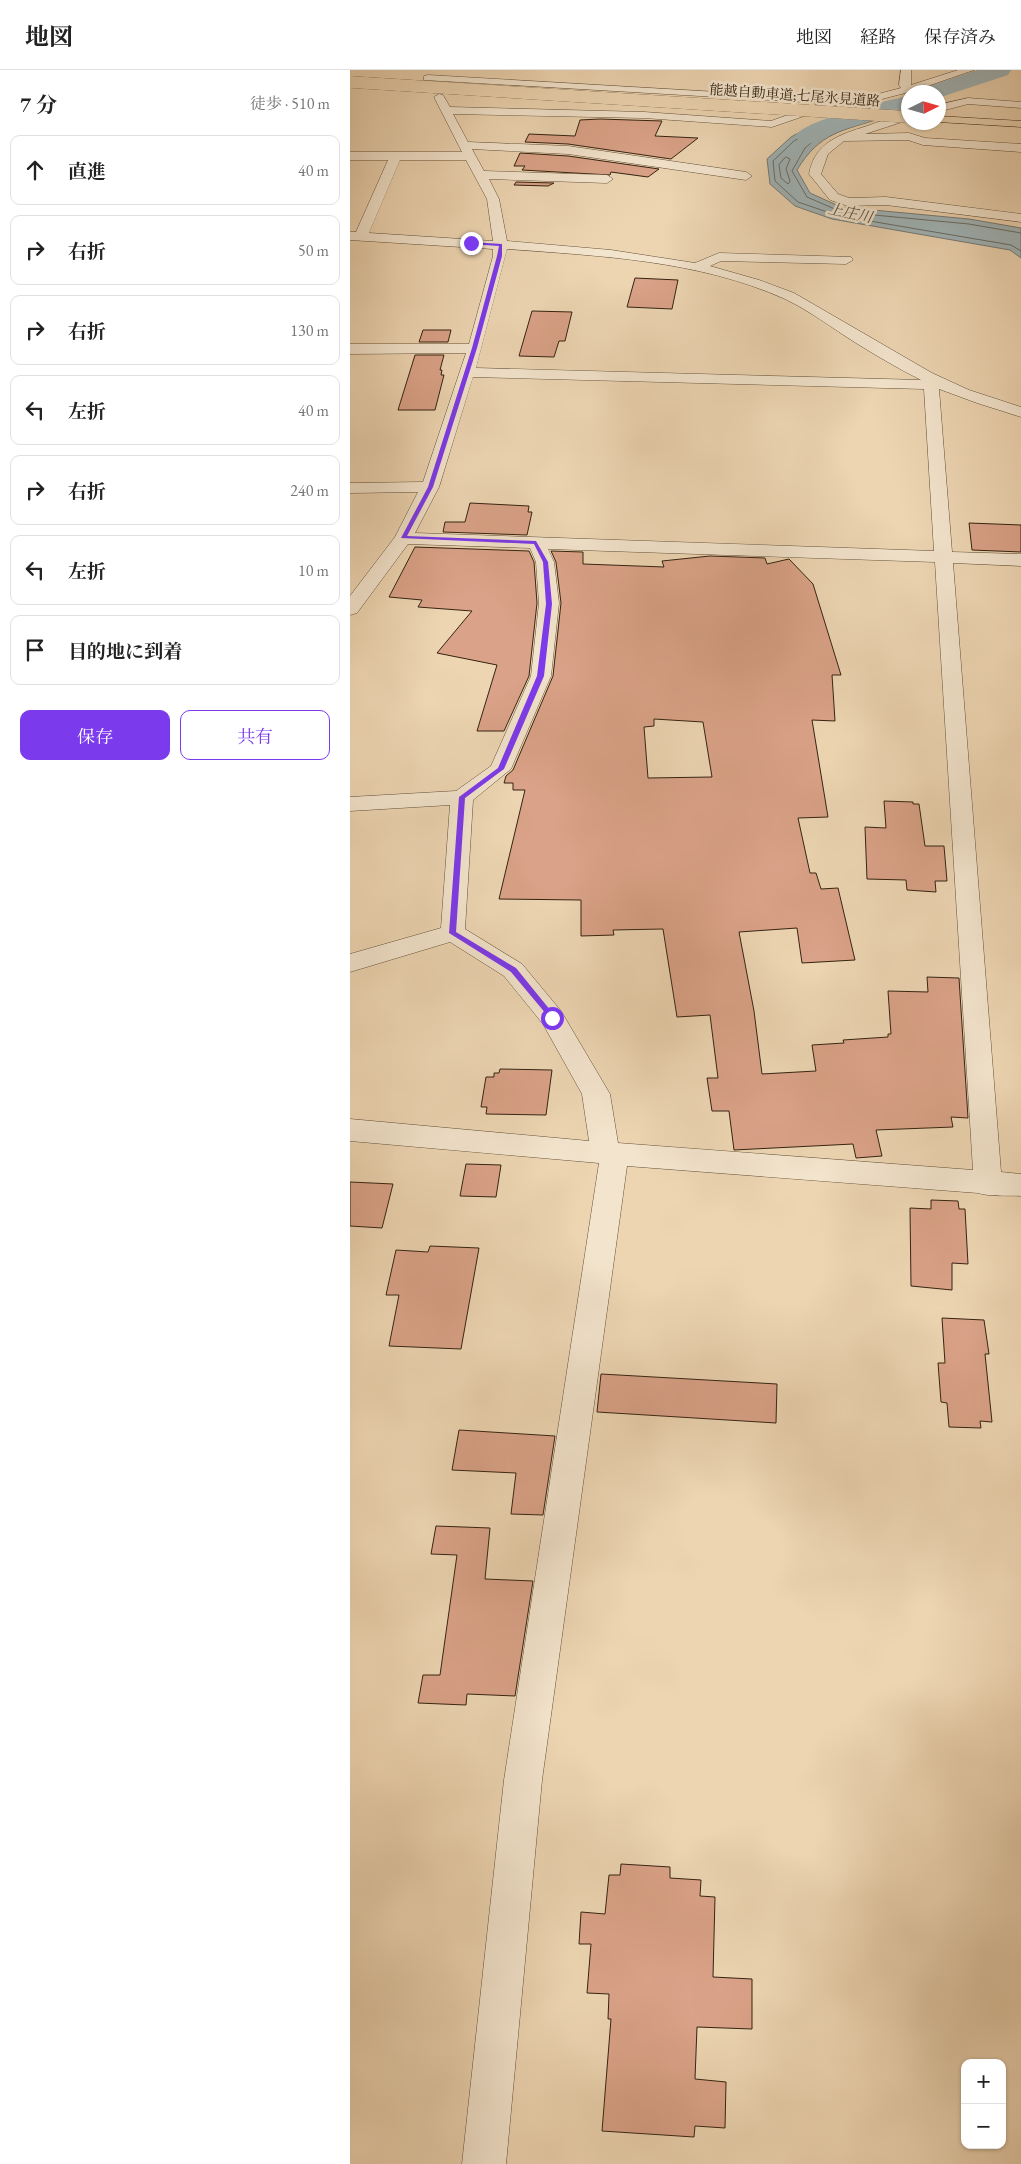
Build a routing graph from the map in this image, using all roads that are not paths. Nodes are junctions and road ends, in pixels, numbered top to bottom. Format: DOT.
graph roads {
  1 [pos="906,70"];
  2 [pos="969,70"];
  3 [pos="426,74"];
  4 [pos="350,81"];
  5 [pos="904,85"];
  6 [pos="922,85"];
  7 [pos="615,91"];
  8 [pos="901,91"];
  9 [pos="838,101"];
  10 [pos="986,103"];
  11 [pos="1021,105"];
  12 [pos="946,107"];
  13 [pos="446,110"];
  14 [pos="606,114"];
  15 [pos="946,114"];
  16 [pos="901,116"];
  17 [pos="946,117"];
  18 [pos="901,118"];
  19 [pos="1021,122"];
  20 [pos="902,130"];
  21 [pos="909,136"];
  22 [pos="841,138"];
  23 [pos="1021,148"];
  24 [pos="468,151"];
  25 [pos="350,156"];
  26 [pos="396,156"];
  27 [pos="746,176"];
  28 [pos="483,179"];
  29 [pos="607,179"];
  30 [pos="512,183"];
  31 [pos="1021,218"];
  32 [pos="355,236"];
  33 [pos="501,245"];
  34 [pos="846,260"];
  35 [pos="697,268"];
  36 [pos="475,348"];
  37 [pos="350,349"];
  38 [pos="467,372"];
  39 [pos="931,383"];
  40 [pos="1021,412"];
  41 [pos="430,487"];
  42 [pos="350,488"];
  43 [pos="404,538"];
  44 [pos="536,542"];
  45 [pos="944,556"];
  46 [pos="1021,560"];
  47 [pos="350,609"];
  48 [pos="462,797"];
  49 [pos="350,804"];
  50 [pos="453,933"];
  51 [pos="350,963"];
  52 [pos="350,1130"];
  53 [pos="610,1153"];
  54 [pos="988,1185"];
  55 [pos="1021,1186"];
  56 [pos="484,2164"];
  1 -- 5 [label="street"];
  2 -- 6 [label="street"];
  3 -- 7 [label="street"];
  3 -- 13 [label="street"];
  4 -- 16 [label="highway, 能越自動車道;七尾氷見道路, bridge"];
  7 -- 9 [label="street"];
  7 -- 14 [label="street"];
  8 -- 9 [label="street"];
  9 -- 14 [label="street"];
  10 -- 11 [label="street"];
  10 -- 12 [label="street"];
  10 -- 15 [label="street"];
  13 -- 14 [label="street"];
  13 -- 24 [label="street"];
  17 -- 19 [label="highway"];
  18 -- 22 [label="street"];
  20 -- 21 [label="street"];
  21 -- 22 [label="street"];
  21 -- 23 [label="street"];
  22 -- 31 [label="street"];
  24 -- 26 [label="street"];
  24 -- 27 [label="street"];
  24 -- 28 [label="street"];
  25 -- 26 [label="street"];
  26 -- 32 [label="street"];
  28 -- 29 [label="street"];
  28 -- 30 [label="street"];
  28 -- 33 [label="street"];
  32 -- 33 [label="street"];
  33 -- 35 [label="street"];
  33 -- 36 [label="street"];
  34 -- 35 [label="street"];
  35 -- 39 [label="street"];
  36 -- 37 [label="street"];
  36 -- 38 [label="street"];
  38 -- 39 [label="street"];
  38 -- 41 [label="street"];
  39 -- 40 [label="street"];
  39 -- 45 [label="street"];
  41 -- 42 [label="street"];
  41 -- 43 [label="street"];
  43 -- 44 [label="street"];
  43 -- 47 [label="street"];
  44 -- 45 [label="street"];
  44 -- 48 [label="street"];
  45 -- 46 [label="street"];
  45 -- 54 [label="street"];
  48 -- 49 [label="street"];
  48 -- 50 [label="street"];
  50 -- 51 [label="street"];
  50 -- 53 [label="street"];
  52 -- 53 [label="street"];
  53 -- 54 [label="street"];
  53 -- 56 [label="street"];
  54 -- 55 [label="street"];
}
